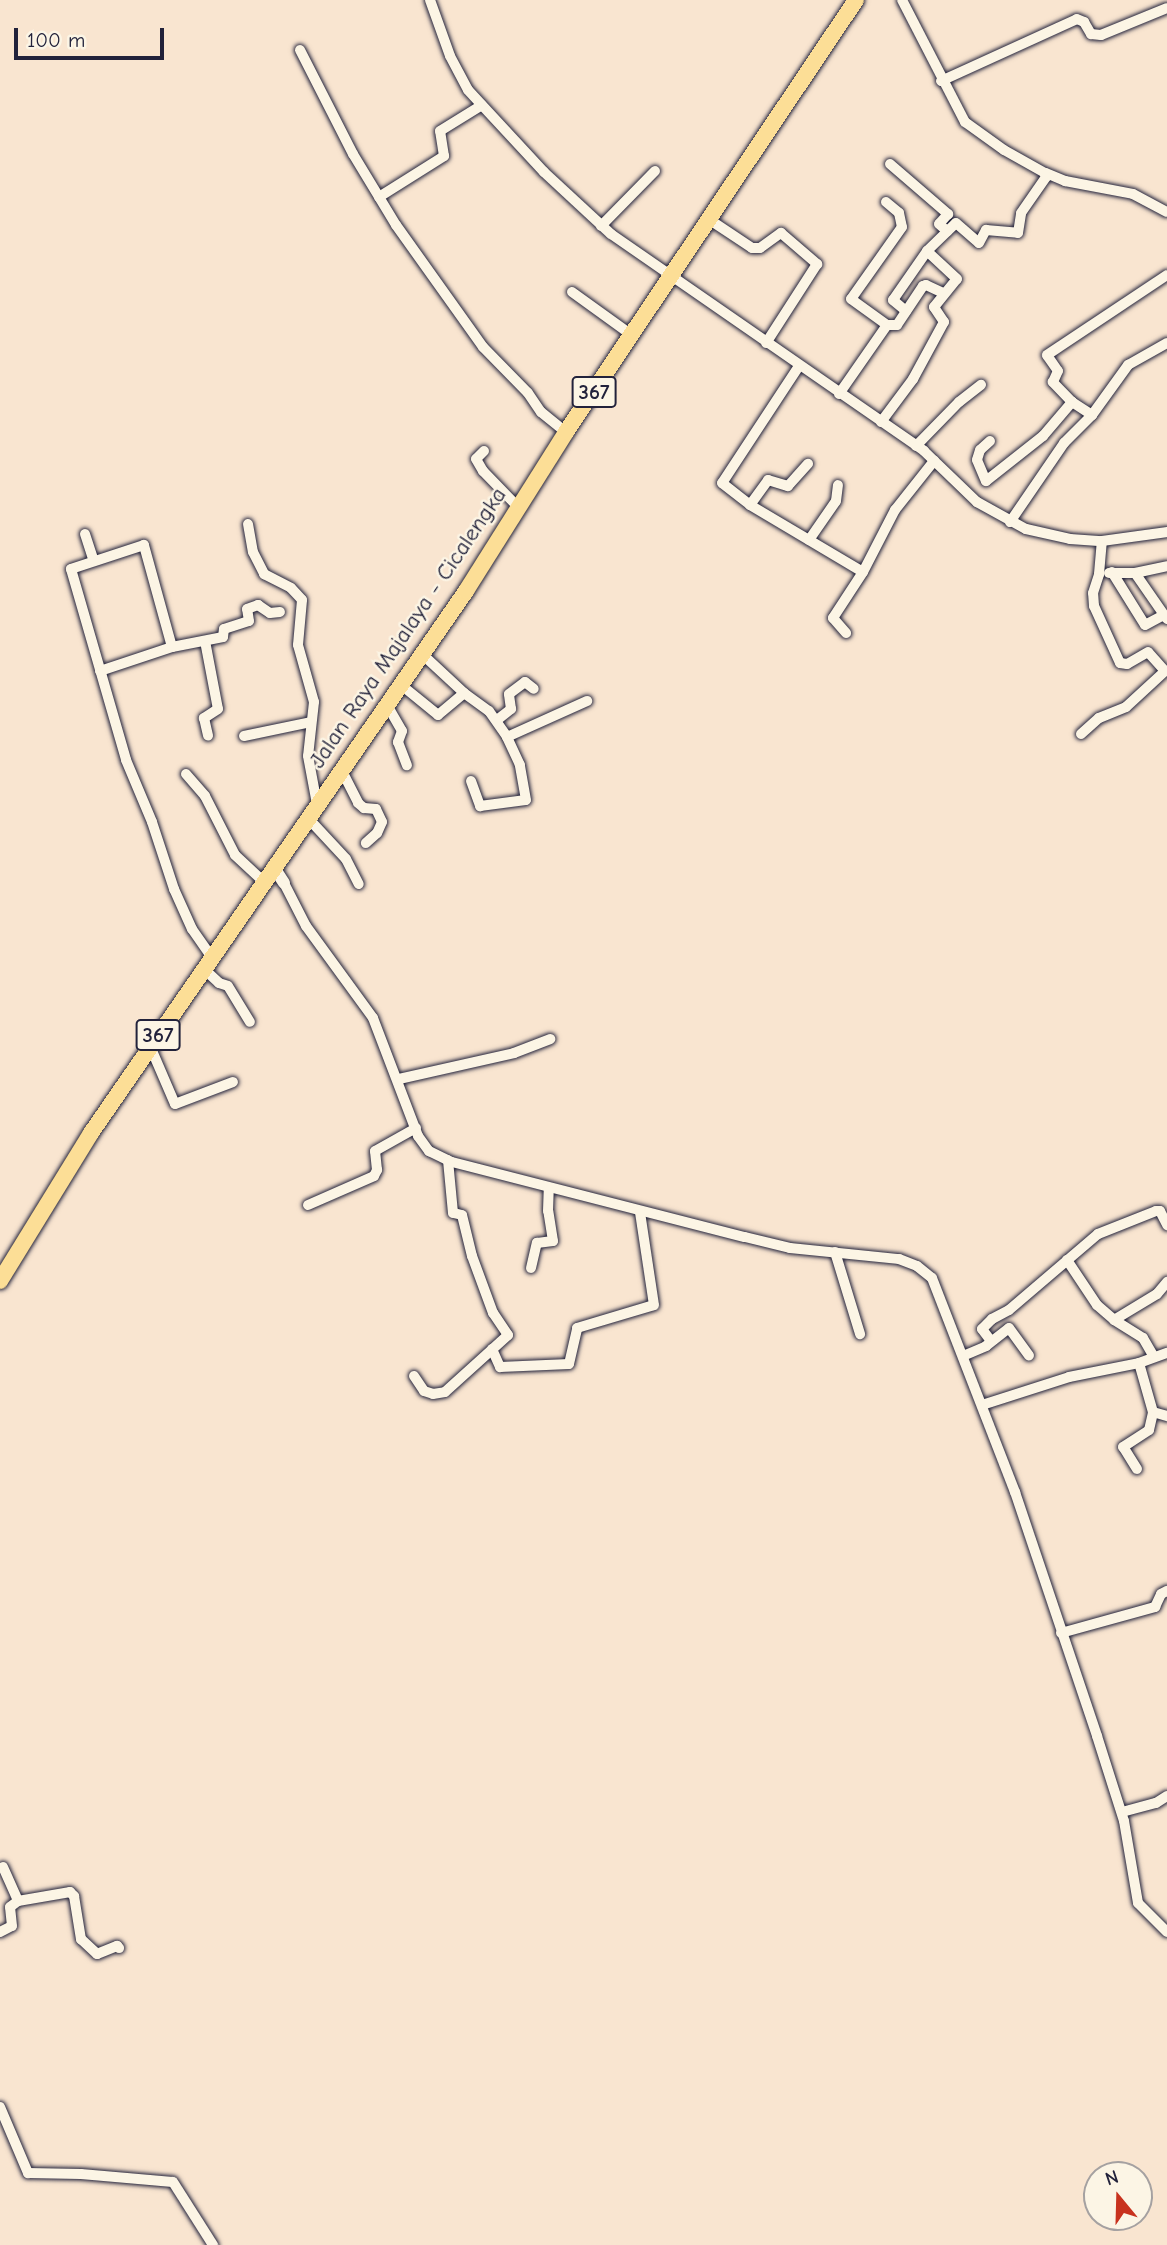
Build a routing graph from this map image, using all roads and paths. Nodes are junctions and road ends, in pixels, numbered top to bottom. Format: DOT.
graph roads {
  1 [pos="430,0"];
  2 [pos="856,0"];
  3 [pos="902,0"];
  4 [pos="1167,8"];
  5 [pos="300,50"];
  6 [pos="941,81"];
  7 [pos="482,104"];
  8 [pos="890,164"];
  9 [pos="655,171"];
  10 [pos="1046,173"];
  11 [pos="379,197"];
  12 [pos="886,202"];
  13 [pos="1167,212"];
  14 [pos="707,218"];
  15 [pos="601,226"];
  16 [pos="947,231"];
  17 [pos="927,251"];
  18 [pos="1167,275"];
  19 [pos="670,277"];
  20 [pos="572,292"];
  21 [pos="943,293"];
  22 [pos="906,311"];
  23 [pos="887,325"];
  24 [pos="633,336"];
  25 [pos="1167,343"];
  26 [pos="766,344"];
  27 [pos="799,366"];
  28 [pos="981,385"];
  29 [pos="839,394"];
  30 [pos="1072,402"];
  31 [pos="1092,415"];
  32 [pos="881,422"];
  33 [pos="566,432"];
  34 [pos="990,441"];
  35 [pos="916,446"];
  36 [pos="484,451"];
  37 [pos="934,461"];
  38 [pos="808,464"];
  39 [pos="982,477"];
  40 [pos="838,485"];
  41 [pos="965,491"];
  42 [pos="750,505"];
  43 [pos="517,506"];
  44 [pos="1010,522"];
  45 [pos="248,524"];
  46 [pos="1167,531"];
  47 [pos="85,534"];
  48 [pos="809,540"];
  49 [pos="1102,541"];
  50 [pos="94,561"];
  51 [pos="1167,566"];
  52 [pos="863,572"];
  53 [pos="1112,572"];
  54 [pos="1135,573"];
  55 [pos="1099,574"];
  56 [pos="279,612"];
  57 [pos="1165,617"];
  58 [pos="846,632"];
  59 [pos="205,641"];
  60 [pos="172,648"];
  61 [pos="421,653"];
  62 [pos="1166,670"];
  63 [pos="100,671"];
  64 [pos="400,684"];
  65 [pos="534,689"];
  66 [pos="464,693"];
  67 [pos="587,701"];
  68 [pos="387,705"];
  69 [pos="496,720"];
  70 [pos="311,722"];
  71 [pos="1081,734"];
  72 [pos="208,736"];
  73 [pos="244,736"];
  74 [pos="507,737"];
  75 [pos="407,765"];
  76 [pos="341,769"];
  77 [pos="186,774"];
  78 [pos="471,781"];
  79 [pos="320,800"];
  80 [pos="366,843"];
  81 [pos="273,866"];
  82 [pos="262,881"];
  83 [pos="284,883"];
  84 [pos="359,884"];
  85 [pos="207,962"];
  86 [pos="250,1022"];
  87 [pos="550,1039"];
  88 [pos="150,1046"];
  89 [pos="399,1079"];
  90 [pos="233,1082"];
  91 [pos="416,1128"];
  92 [pos="448,1160"];
  93 [pos="549,1188"];
  94 [pos="307,1205"];
  95 [pos="640,1212"];
  96 [pos="1167,1225"];
  97 [pos="835,1252"];
  98 [pos="1067,1260"];
  99 [pos="531,1268"];
  100 [pos="0,1281"];
  101 [pos="1167,1282"];
  102 [pos="1114,1320"];
  103 [pos="860,1334"];
  104 [pos="991,1341"];
  105 [pos="492,1349"];
  106 [pos="1167,1353"];
  107 [pos="963,1356"];
  108 [pos="1029,1356"];
  109 [pos="1154,1357"];
  110 [pos="1139,1363"];
  111 [pos="414,1376"];
  112 [pos="982,1405"];
  113 [pos="1153,1412"];
  114 [pos="1167,1416"];
  115 [pos="1137,1469"];
  116 [pos="1167,1591"];
  117 [pos="1061,1633"];
  118 [pos="1167,1796"];
  119 [pos="1122,1812"];
  120 [pos="3,1867"];
  121 [pos="18,1901"];
  122 [pos="0,1932"];
  123 [pos="1167,1932"];
  124 [pos="120,1948"];
  125 [pos="0,2107"];
  126 [pos="213,2245"];
  1 -- 7 [label="street"];
  2 -- 14 [label="main road, Jalan Raya Majalaya - Cicalengka / 367"];
  3 -- 6 [label="street"];
  4 -- 6 [label="street"];
  5 -- 11 [label="street"];
  6 -- 10 [label="street"];
  7 -- 11 [label="street"];
  7 -- 15 [label="street"];
  8 -- 16 [label="street"];
  9 -- 15 [label="street"];
  10 -- 13 [label="street"];
  10 -- 16 [label="street"];
  11 -- 33 [label="street"];
  12 -- 23 [label="street"];
  14 -- 19 [label="main road, Jalan Raya Majalaya - Cicalengka / 367"];
  14 -- 26 [label="street"];
  15 -- 19 [label="street"];
  16 -- 17 [label="street"];
  17 -- 21 [label="street"];
  17 -- 22 [label="street"];
  18 -- 30 [label="street"];
  19 -- 24 [label="main road, Jalan Raya Majalaya - Cicalengka / 367"];
  19 -- 26 [label="street"];
  20 -- 24 [label="street"];
  21 -- 22 [label="street"];
  21 -- 32 [label="street"];
  22 -- 23 [label="street"];
  23 -- 29 [label="street"];
  24 -- 33 [label="main road, Jalan Raya Majalaya - Cicalengka / 367"];
  25 -- 31 [label="street"];
  26 -- 27 [label="street"];
  27 -- 29 [label="street"];
  27 -- 42 [label="street"];
  28 -- 35 [label="street"];
  29 -- 32 [label="street"];
  30 -- 31 [label="street"];
  30 -- 39 [label="street"];
  31 -- 44 [label="street"];
  32 -- 35 [label="street"];
  33 -- 43 [label="main road, Jalan Raya Majalaya - Cicalengka / 367"];
  34 -- 39 [label="street"];
  35 -- 37 [label="street"];
  36 -- 43 [label="street"];
  37 -- 41 [label="street"];
  37 -- 52 [label="street"];
  38 -- 42 [label="street"];
  39 -- 41 [label="street"];
  40 -- 48 [label="street"];
  41 -- 44 [label="street"];
  42 -- 48 [label="street"];
  43 -- 61 [label="main road, Jalan Raya Majalaya - Cicalengka / 367"];
  44 -- 49 [label="street"];
  45 -- 70 [label="street"];
  46 -- 49 [label="street"];
  47 -- 50 [label="street"];
  48 -- 52 [label="street"];
  49 -- 55 [label="street"];
  50 -- 60 [label="street"];
  50 -- 63 [label="street"];
  51 -- 54 [label="street"];
  52 -- 58 [label="street"];
  53 -- 54 [label="street"];
  53 -- 55 [label="street"];
  53 -- 57 [label="street"];
  54 -- 57 [label="street"];
  55 -- 62 [label="street"];
  56 -- 59 [label="street"];
  59 -- 60 [label="street"];
  59 -- 72 [label="street"];
  60 -- 63 [label="street"];
  61 -- 64 [label="main road, Jalan Raya Majalaya - Cicalengka / 367"];
  61 -- 66 [label="street"];
  62 -- 71 [label="street"];
  63 -- 85 [label="street"];
  64 -- 66 [label="street"];
  64 -- 68 [label="main road, Jalan Raya Majalaya - Cicalengka / 367"];
  65 -- 69 [label="street"];
  66 -- 69 [label="street"];
  67 -- 74 [label="street"];
  68 -- 75 [label="street"];
  68 -- 76 [label="main road, Jalan Raya Majalaya - Cicalengka / 367"];
  69 -- 74 [label="street"];
  70 -- 73 [label="street"];
  70 -- 79 [label="street"];
  74 -- 78 [label="street"];
  76 -- 79 [label="main road, Jalan Raya Majalaya - Cicalengka / 367"];
  76 -- 80 [label="street"];
  77 -- 82 [label="street"];
  79 -- 81 [label="main road, Jalan Raya Majalaya - Cicalengka / 367"];
  79 -- 84 [label="street"];
  81 -- 82 [label="main road, Jalan Raya Majalaya - Cicalengka / 367"];
  81 -- 83 [label="street"];
  82 -- 85 [label="main road, Jalan Raya Majalaya - Cicalengka / 367"];
  83 -- 89 [label="street"];
  85 -- 86 [label="street"];
  85 -- 88 [label="main road, Jalan Raya Majalaya - Cicalengka / 367"];
  87 -- 89 [label="street"];
  88 -- 90 [label="street"];
  88 -- 100 [label="main road, Jalan Raya Majalaya - Cicalengka / 367"];
  89 -- 91 [label="street"];
  91 -- 92 [label="street"];
  91 -- 94 [label="street"];
  92 -- 93 [label="street"];
  92 -- 105 [label="street"];
  93 -- 95 [label="street"];
  93 -- 99 [label="street"];
  95 -- 97 [label="street"];
  95 -- 105 [label="street"];
  96 -- 98 [label="street"];
  97 -- 103 [label="street"];
  97 -- 107 [label="street"];
  98 -- 102 [label="street"];
  98 -- 104 [label="street"];
  101 -- 102 [label="street"];
  102 -- 109 [label="street"];
  104 -- 107 [label="street"];
  104 -- 108 [label="street"];
  105 -- 111 [label="street"];
  106 -- 109 [label="street"];
  107 -- 112 [label="street"];
  109 -- 110 [label="street"];
  110 -- 112 [label="street"];
  110 -- 113 [label="street"];
  112 -- 117 [label="street"];
  113 -- 114 [label="street"];
  113 -- 115 [label="street"];
  116 -- 117 [label="street"];
  117 -- 119 [label="street"];
  118 -- 119 [label="street"];
  119 -- 123 [label="street"];
  120 -- 121 [label="street"];
  121 -- 122 [label="street"];
  121 -- 124 [label="street"];
  125 -- 126 [label="street"];
}
